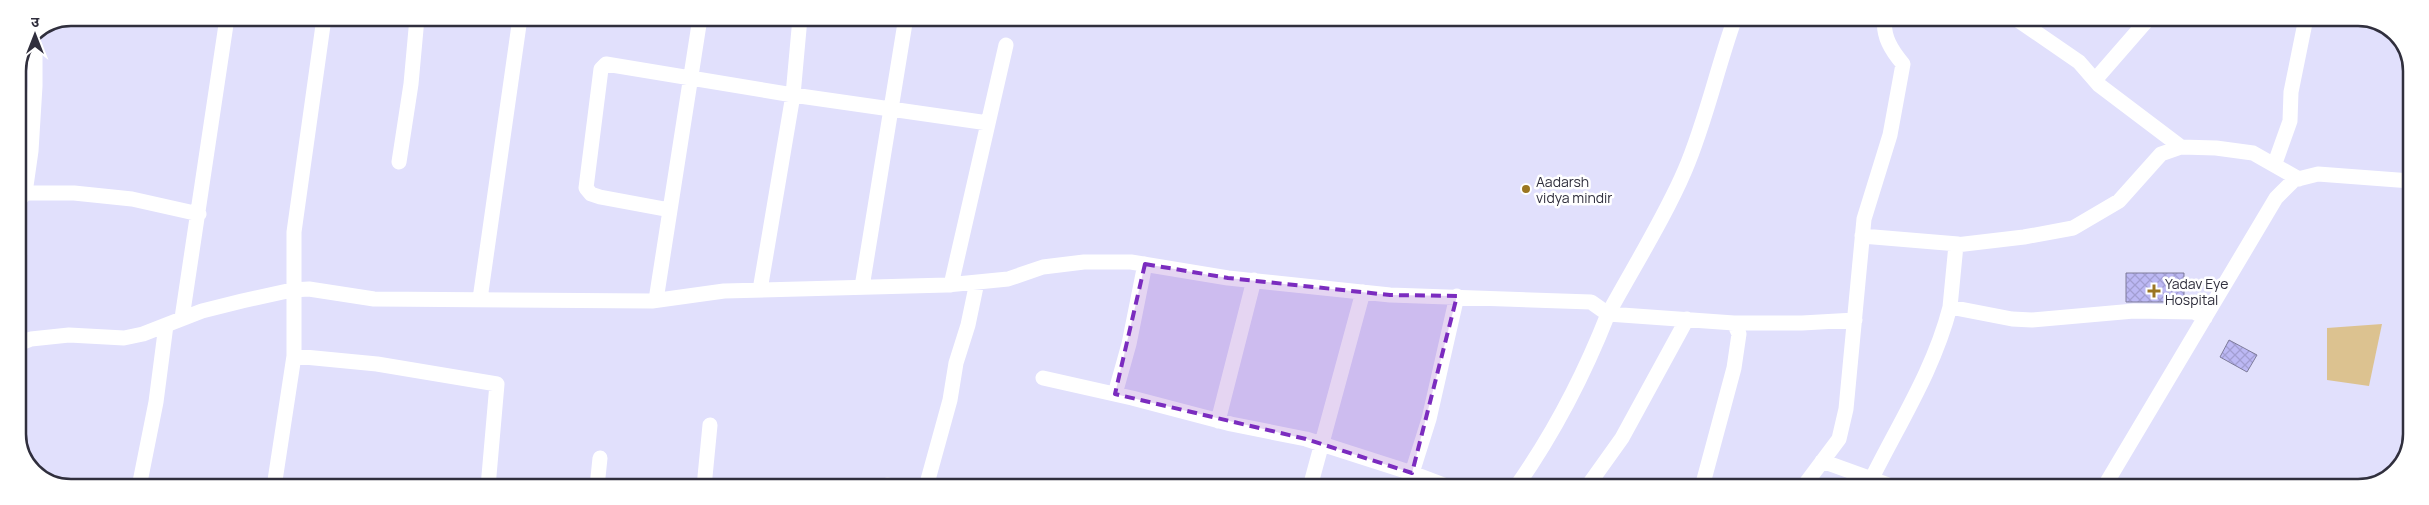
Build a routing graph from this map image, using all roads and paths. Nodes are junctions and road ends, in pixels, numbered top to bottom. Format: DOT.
graph roads {
  1 [pos="226,26"];
  2 [pos="323,26"];
  3 [pos="416,26"];
  4 [pos="519,26"];
  5 [pos="699,26"];
  6 [pos="799,26"];
  7 [pos="904,26"];
  8 [pos="1732,26"];
  9 [pos="1883,26"];
  10 [pos="2027,26"];
  11 [pos="2142,26"];
  12 [pos="2304,26"];
  13 [pos="1006,45"];
  14 [pos="35,46"];
  15 [pos="690,79"];
  16 [pos="2094,80"];
  17 [pos="793,95"];
  18 [pos="892,110"];
  19 [pos="988,123"];
  20 [pos="2181,147"];
  21 [pos="399,162"];
  22 [pos="2275,163"];
  23 [pos="26,173"];
  24 [pos="2299,179"];
  25 [pos="2403,180"];
  26 [pos="26,198"];
  27 [pos="670,210"];
  28 [pos="199,214"];
  29 [pos="1862,236"];
  30 [pos="1958,244"];
  31 [pos="1145,264"];
  32 [pos="1254,280"];
  33 [pos="977,282"];
  34 [pos="951,285"];
  35 [pos="862,287"];
  36 [pos="292,290"];
  37 [pos="760,290"];
  38 [pos="1363,292"];
  39 [pos="1457,296"];
  40 [pos="480,299"];
  41 [pos="656,300"];
  42 [pos="1950,306"];
  43 [pos="1608,314"];
  44 [pos="182,318"];
  45 [pos="2205,318"];
  46 [pos="1687,319"];
  47 [pos="1855,320"];
  48 [pos="1734,322"];
  49 [pos="166,325"];
  50 [pos="26,341"];
  51 [pos="294,356"];
  52 [pos="1042,378"];
  53 [pos="1114,394"];
  54 [pos="1218,421"];
  55 [pos="710,425"];
  56 [pos="1322,445"];
  57 [pos="600,458"];
  58 [pos="1822,461"];
  59 [pos="1872,478"];
  60 [pos="140,479"];
  61 [pos="275,479"];
  62 [pos="489,479"];
  63 [pos="598,479"];
  64 [pos="705,479"];
  65 [pos="928,479"];
  66 [pos="1312,479"];
  67 [pos="1410,479"];
  68 [pos="1413,479"];
  69 [pos="1521,479"];
  70 [pos="1593,479"];
  71 [pos="1704,479"];
  72 [pos="1809,479"];
  73 [pos="2109,479"];
  1 -- 28 [label="street"];
  2 -- 36 [label="street"];
  3 -- 21 [label="street"];
  4 -- 40 [label="street"];
  5 -- 15 [label="street"];
  6 -- 17 [label="street"];
  7 -- 18 [label="street"];
  8 -- 43 [label="street"];
  9 -- 29 [label="street"];
  10 -- 16 [label="street"];
  11 -- 16 [label="street"];
  12 -- 22 [label="street"];
  13 -- 19 [label="street"];
  14 -- 23 [label="street"];
  15 -- 17 [label="street"];
  15 -- 27 [label="street"];
  15 -- 27 [label="street"];
  16 -- 20 [label="street"];
  17 -- 18 [label="street"];
  17 -- 37 [label="street"];
  18 -- 19 [label="street"];
  18 -- 35 [label="street"];
  19 -- 34 [label="street"];
  20 -- 22 [label="street"];
  20 -- 30 [label="street"];
  22 -- 24 [label="street"];
  24 -- 25 [label="street"];
  24 -- 45 [label="street"];
  26 -- 28 [label="street"];
  27 -- 41 [label="street"];
  28 -- 44 [label="street"];
  29 -- 30 [label="street"];
  29 -- 47 [label="street"];
  30 -- 42 [label="street"];
  31 -- 32 [label="street"];
  31 -- 33 [label="street"];
  31 -- 53 [label="street"];
  32 -- 38 [label="street"];
  32 -- 54 [label="street"];
  33 -- 34 [label="street"];
  33 -- 65 [label="street"];
  34 -- 35 [label="street"];
  35 -- 37 [label="street"];
  36 -- 40 [label="street"];
  36 -- 44 [label="street"];
  36 -- 51 [label="street"];
  37 -- 41 [label="street"];
  38 -- 39 [label="street"];
  38 -- 56 [label="street"];
  39 -- 43 [label="street"];
  39 -- 68 [label="street"];
  40 -- 41 [label="street"];
  42 -- 45 [label="street"];
  42 -- 59 [label="street"];
  43 -- 46 [label="street"];
  43 -- 69 [label="street"];
  44 -- 49 [label="street"];
  45 -- 73 [label="street"];
  46 -- 48 [label="street"];
  46 -- 70 [label="street"];
  47 -- 48 [label="street"];
  47 -- 58 [label="street"];
  48 -- 71 [label="street"];
  49 -- 50 [label="street"];
  49 -- 60 [label="street"];
  51 -- 61 [label="street"];
  51 -- 62 [label="street"];
  52 -- 53 [label="street"];
  53 -- 54 [label="street"];
  54 -- 56 [label="street"];
  55 -- 64 [label="street"];
  56 -- 66 [label="street"];
  56 -- 67 [label="street"];
  57 -- 63 [label="street"];
  58 -- 59 [label="street"];
  58 -- 72 [label="street"];
}
